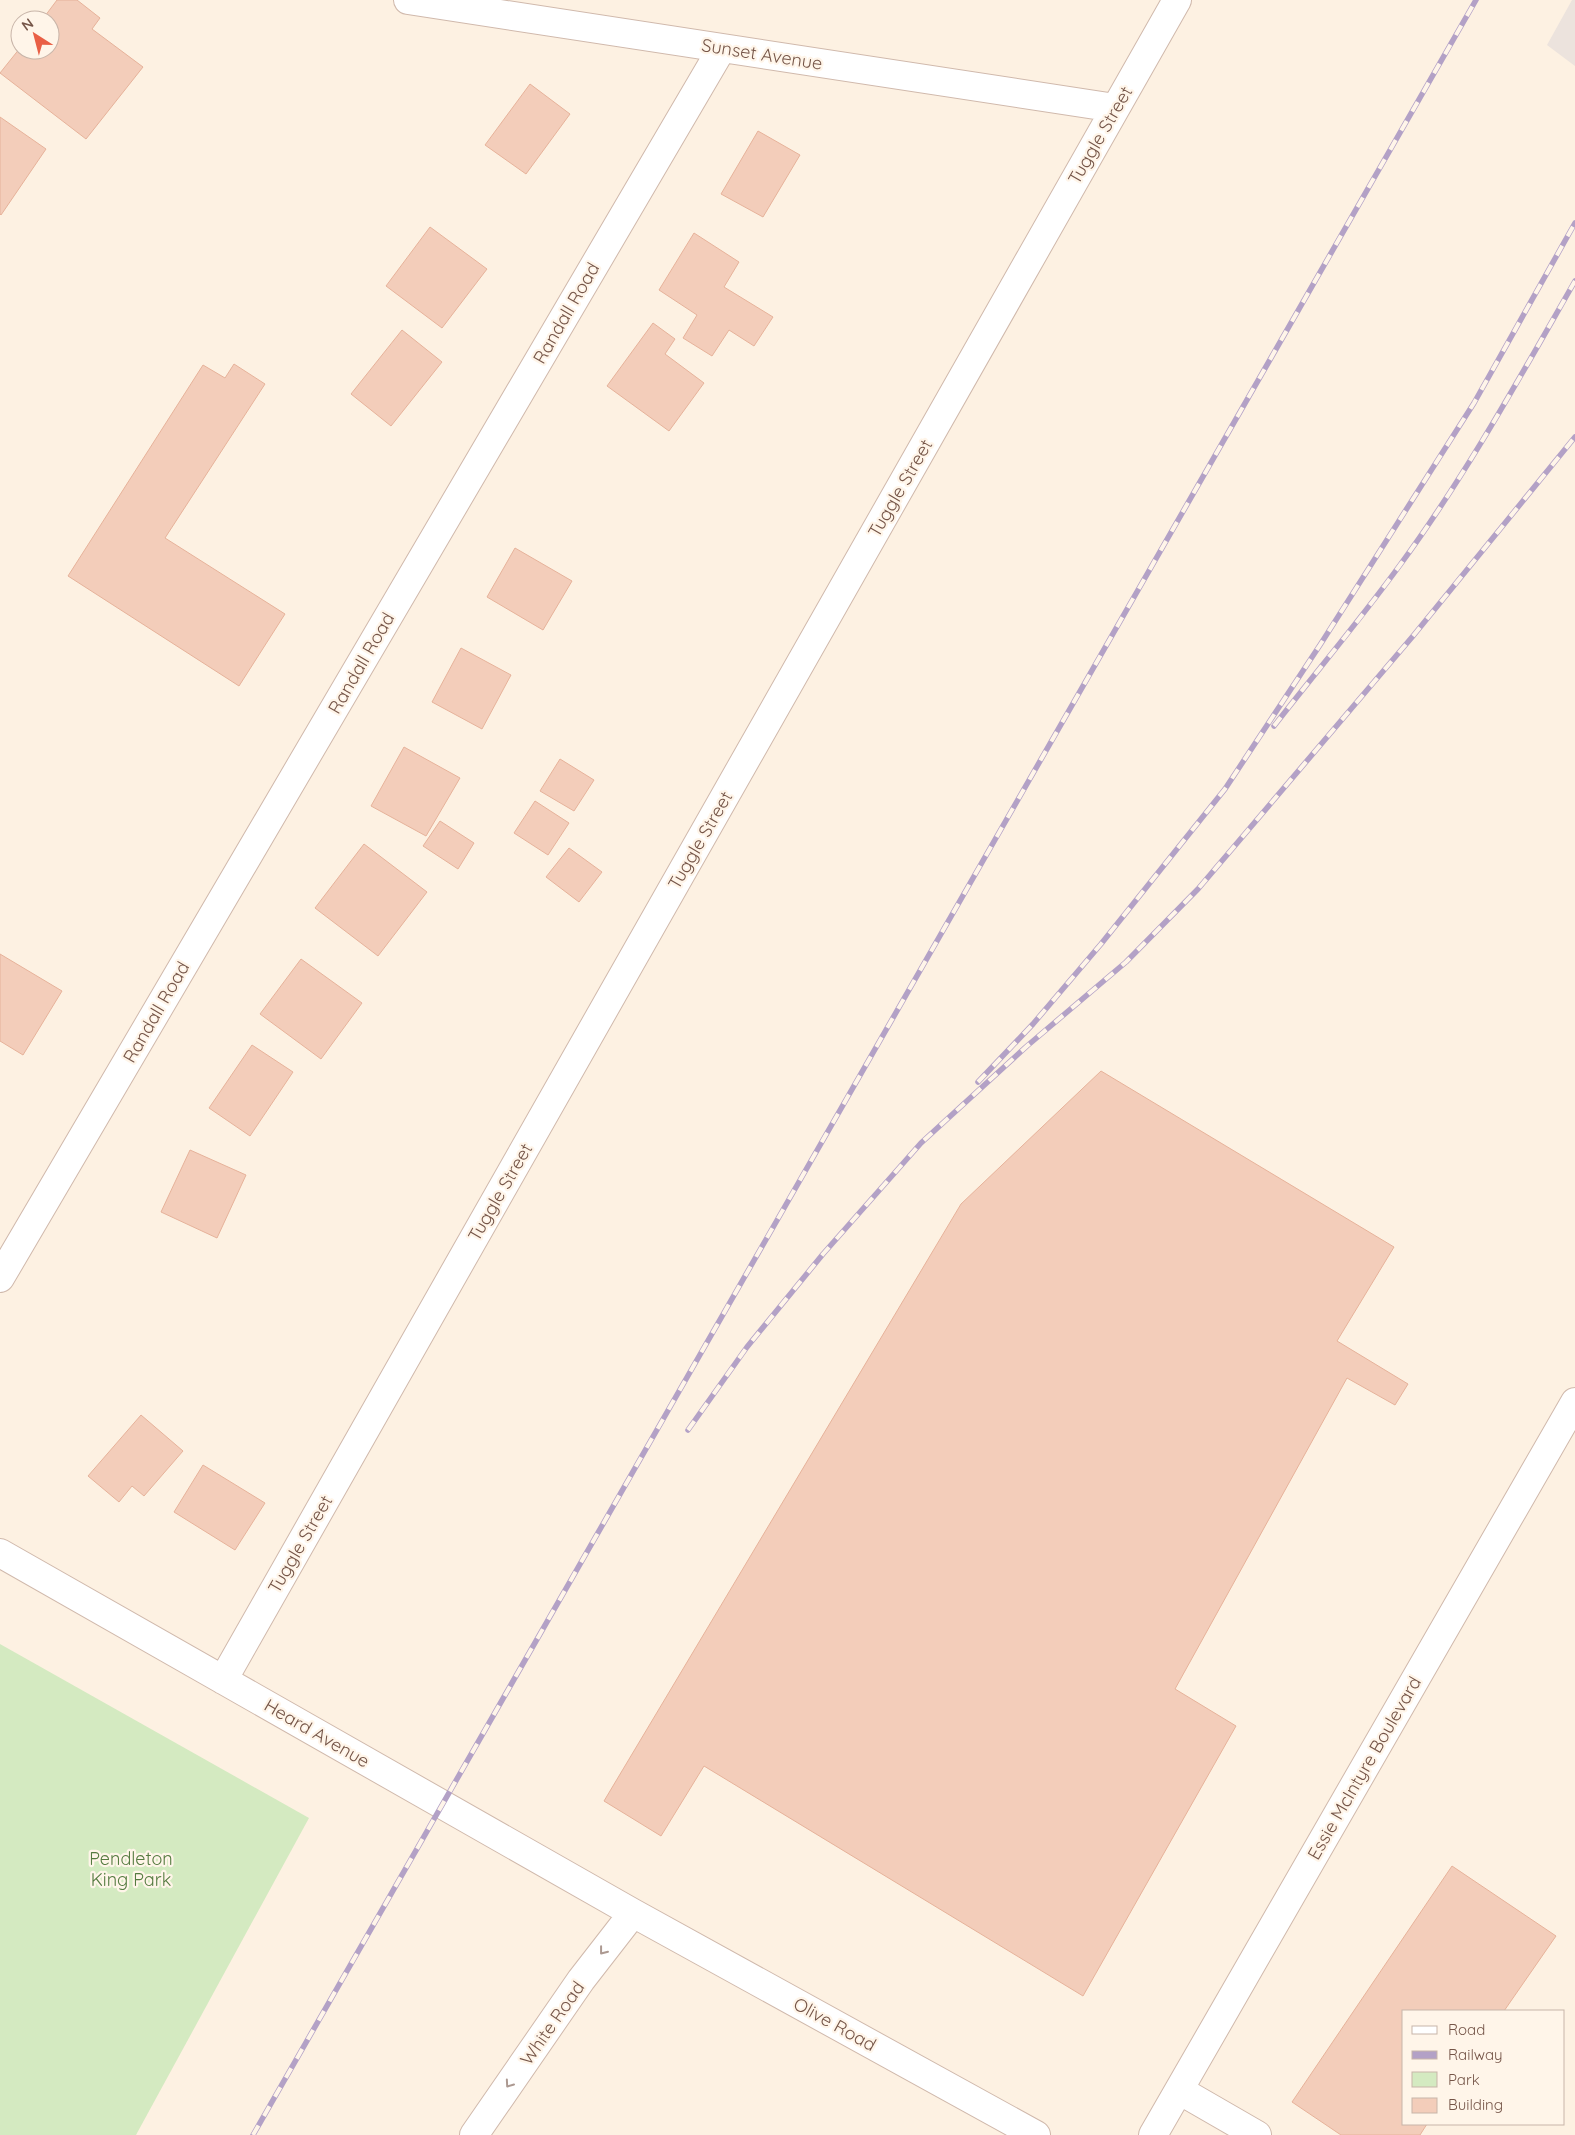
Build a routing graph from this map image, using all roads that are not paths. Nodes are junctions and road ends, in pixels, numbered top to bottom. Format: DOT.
graph roads {
  1 [pos="408,0"];
  2 [pos="1177,0"];
  3 [pos="722,48"];
  4 [pos="1115,108"];
  5 [pos="0,1278"];
  6 [pos="1575,1402"];
  7 [pos="0,1553"];
  8 [pos="223,1680"];
  9 [pos="633,1913"];
  10 [pos="1179,2090"];
  11 [pos="474,2135"];
  12 [pos="1036,2135"];
  13 [pos="1153,2135"];
  14 [pos="1257,2135"];
  1 -- 3 [label="street, Sunset Avenue"];
  2 -- 4 [label="street, Tuggle Street"];
  3 -- 4 [label="street, Sunset Avenue"];
  3 -- 5 [label="street, Randall Road"];
  4 -- 8 [label="street, Tuggle Street"];
  6 -- 10 [label="street, Essie McIntyre Boulevard"];
  7 -- 8 [label="street, Heard Avenue"];
  8 -- 9 [label="street, Heard Avenue"];
  9 -- 11 [label="street, White Road, one-way"];
  9 -- 12 [label="street, Olive Road"];
  10 -- 13 [label="street, Essie McIntyre Boulevard"];
  10 -- 14 [label="street"];
}
